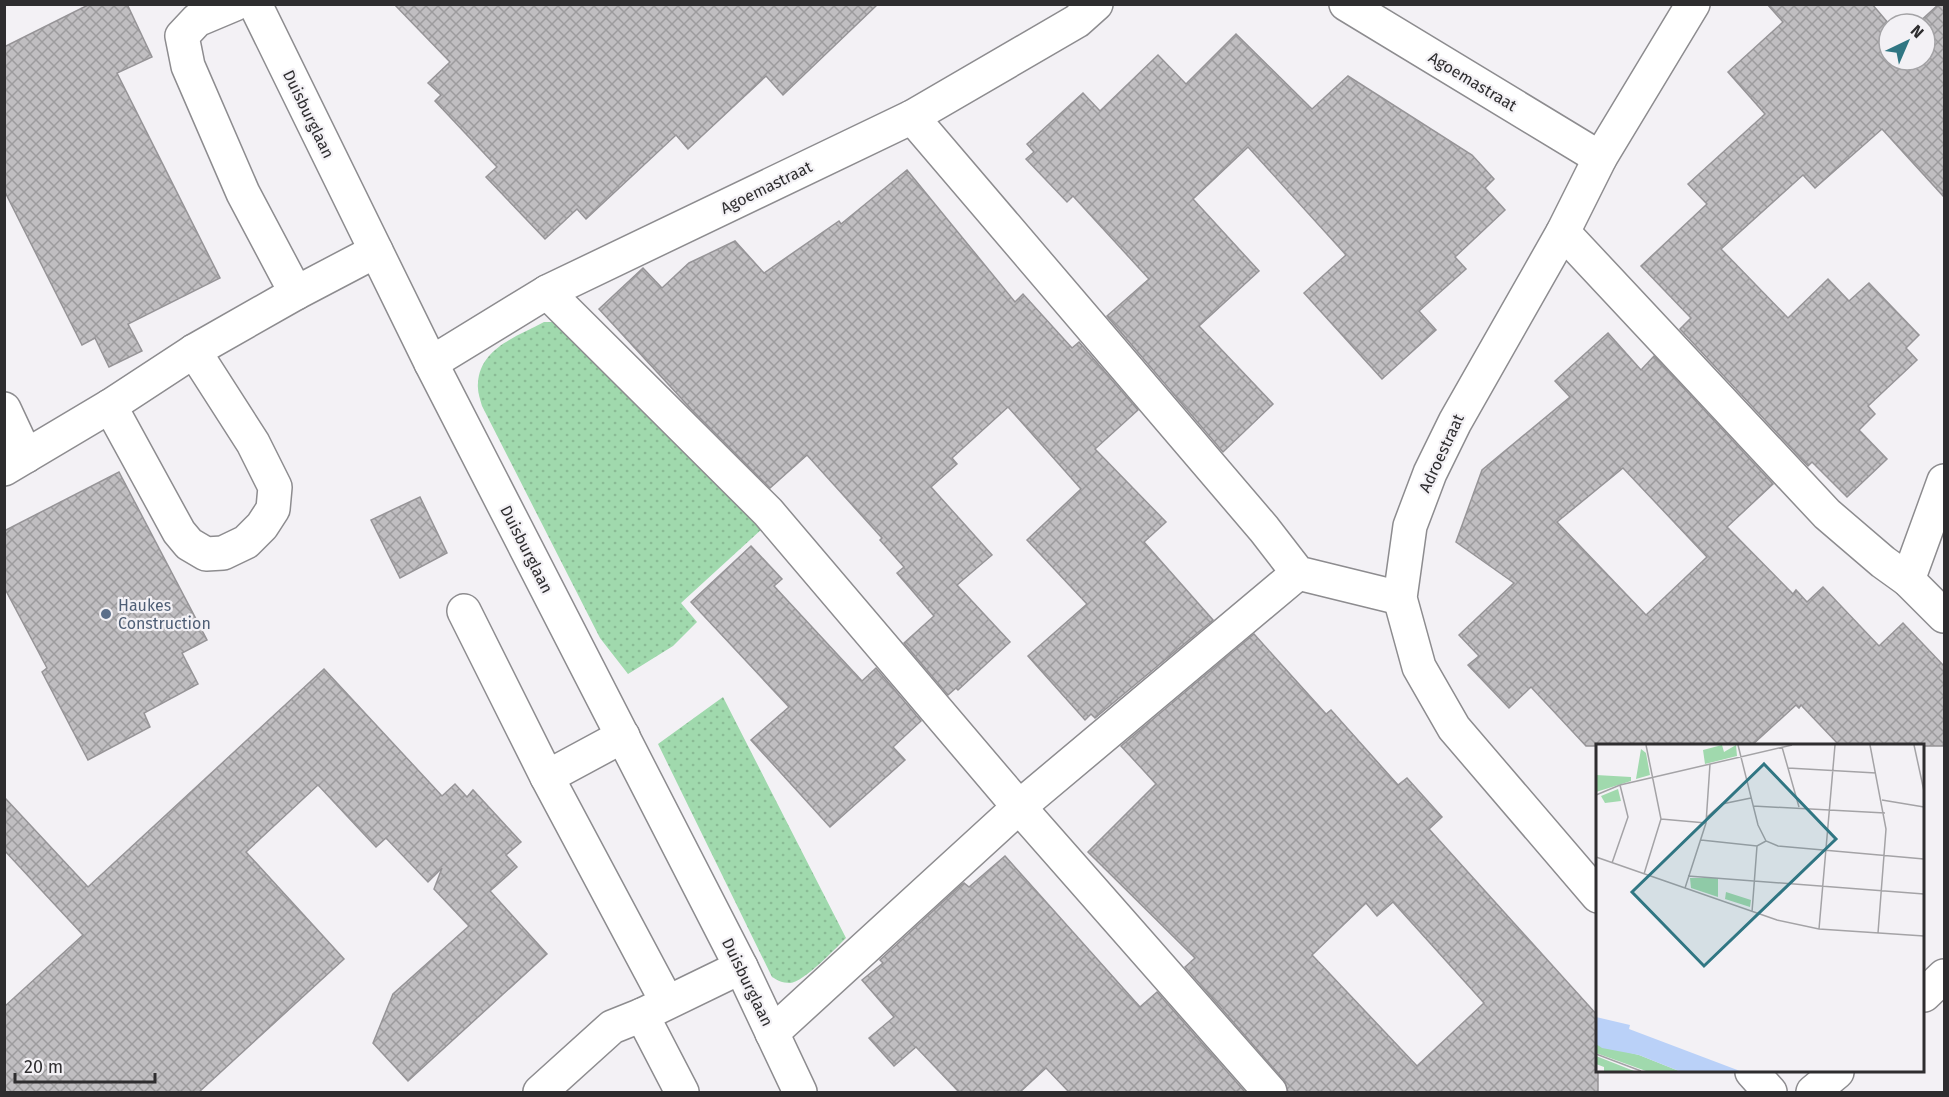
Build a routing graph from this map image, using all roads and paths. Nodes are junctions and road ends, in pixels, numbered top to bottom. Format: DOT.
graph roads {
  1 [pos="235,4"];
  2 [pos="255,4"];
  3 [pos="1346,4"];
  4 [pos="1693,4"];
  5 [pos="1079,10"];
  6 [pos="912,117"];
  7 [pos="1600,158"];
  8 [pos="1563,232"];
  9 [pos="376,251"];
  10 [pos="547,291"];
  11 [pos="296,293"];
  12 [pos="194,351"];
  13 [pos="431,363"];
  14 [pos="110,406"];
  15 [pos="4,409"];
  16 [pos="15,462"];
  17 [pos="1944,481"];
  18 [pos="1298,573"];
  19 [pos="1908,580"];
  20 [pos="1400,598"];
  21 [pos="464,610"];
  22 [pos="1944,616"];
  23 [pos="623,736"];
  24 [pos="547,777"];
  25 [pos="1019,807"];
  26 [pos="1596,894"];
  27 [pos="741,967"];
  28 [pos="1944,976"];
  29 [pos="1925,993"];
  30 [pos="655,1009"];
  31 [pos="772,1033"];
  32 [pos="1754,1073"];
  33 [pos="1835,1073"];
  34 [pos="540,1092"];
  35 [pos="682,1092"];
  36 [pos="800,1092"];
  37 [pos="1270,1092"];
  38 [pos="1770,1092"];
  39 [pos="1813,1092"];
  1 -- 11 [label="street"];
  2 -- 9 [label="street, Duisburglaan"];
  3 -- 7 [label="street, Agoemastraat"];
  4 -- 7 [label="street, Adroestraat"];
  5 -- 6 [label="street, Agoemastraat"];
  6 -- 10 [label="street, Agoemastraat"];
  6 -- 18 [label="street"];
  7 -- 8 [label="street, Adroestraat"];
  8 -- 19 [label="street"];
  8 -- 20 [label="street, Adroestraat"];
  9 -- 11 [label="street"];
  9 -- 13 [label="street, Duisburglaan"];
  10 -- 13 [label="street, Agoemastraat"];
  10 -- 25 [label="street"];
  11 -- 12 [label="street"];
  12 -- 14 [label="street"];
  12 -- 14 [label="street"];
  13 -- 23 [label="street, Duisburglaan"];
  14 -- 16 [label="street"];
  15 -- 16 [label="street"];
  17 -- 19 [label="street"];
  18 -- 20 [label="street"];
  18 -- 25 [label="street"];
  19 -- 22 [label="street"];
  20 -- 26 [label="street, Adroestraat"];
  21 -- 24 [label="street"];
  23 -- 24 [label="street"];
  23 -- 27 [label="street, Duisburglaan"];
  24 -- 30 [label="street"];
  25 -- 31 [label="street"];
  25 -- 37 [label="street"];
  27 -- 30 [label="street"];
  27 -- 31 [label="street, Duisburglaan"];
  28 -- 29 [label="street"];
  30 -- 34 [label="street"];
  30 -- 35 [label="street"];
  31 -- 36 [label="street, Duisburglaan"];
  32 -- 38 [label="street"];
  33 -- 39 [label="street"];
}
